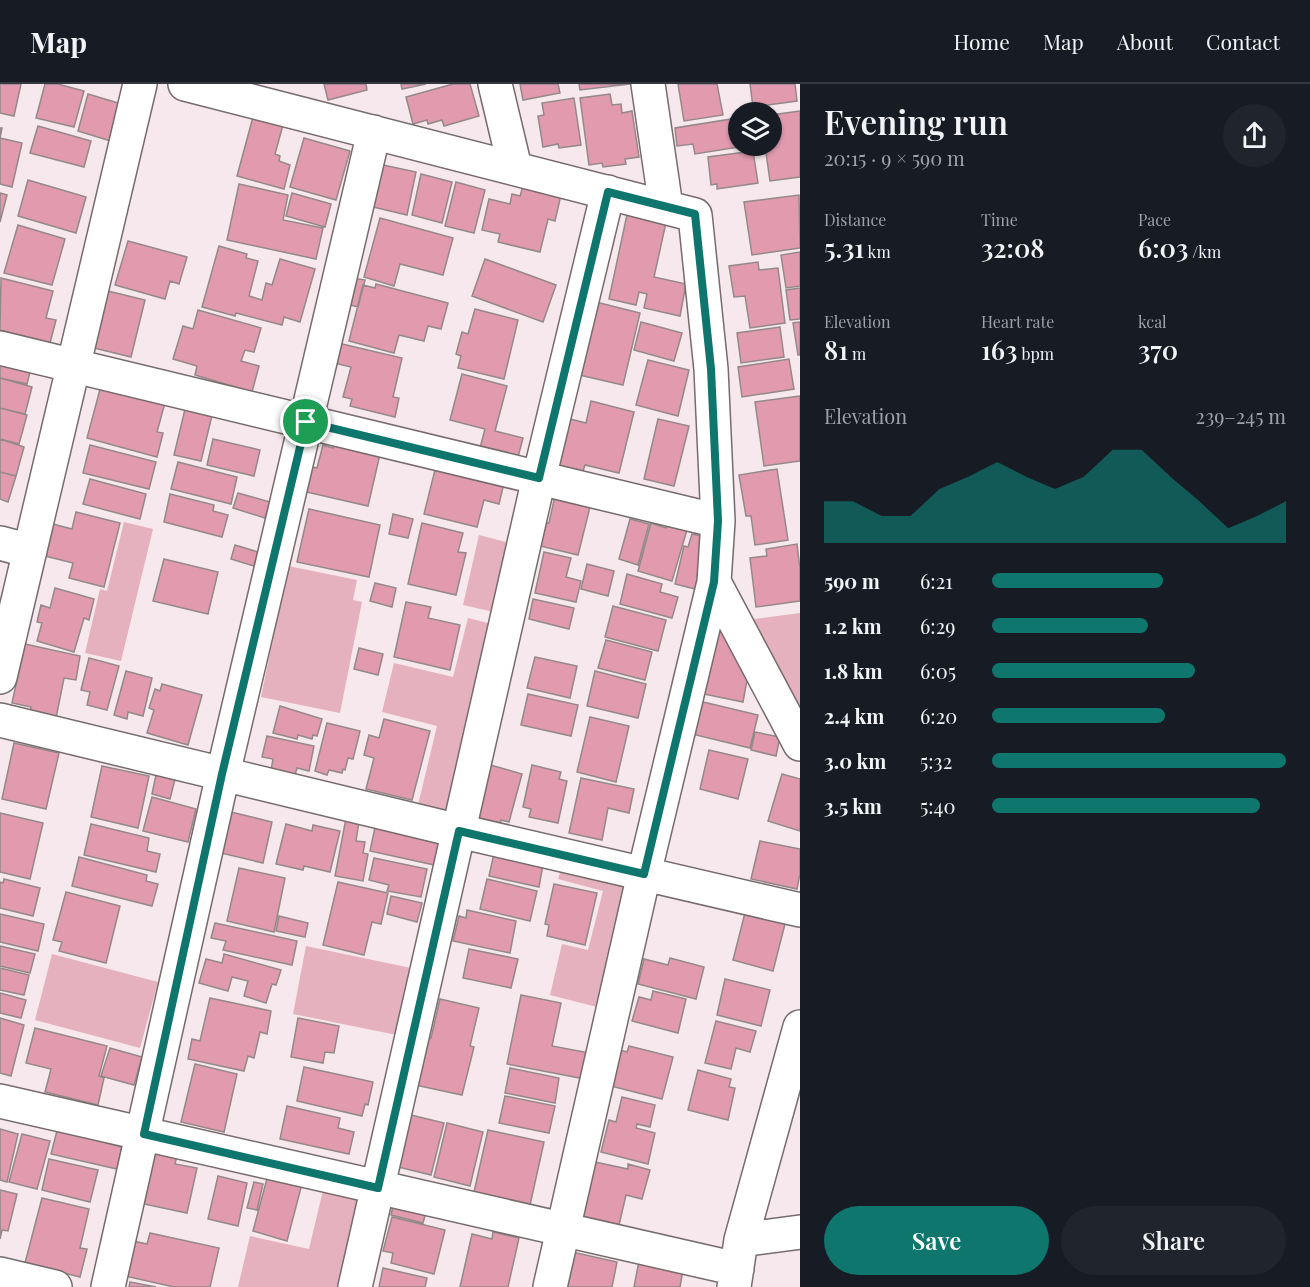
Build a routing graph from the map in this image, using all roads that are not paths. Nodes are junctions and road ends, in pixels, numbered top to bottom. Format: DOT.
graph roads {
  1 [pos="140,84"];
  2 [pos="185,84"];
  3 [pos="495,84"];
  4 [pos="648,84"];
  5 [pos="294,98"];
  6 [pos="374,132"];
  7 [pos="515,168"];
  8 [pos="608,192"];
  9 [pos="666,207"];
  10 [pos="0,348"];
  11 [pos="73,366"];
  12 [pos="306,422"];
  13 [pos="539,478"];
  14 [pos="718,521"];
  15 [pos="15,547"];
  16 [pos="714,582"];
  17 [pos="0,677"];
  18 [pos="0,720"];
  19 [pos="800,744"];
  20 [pos="222,774"];
  21 [pos="459,831"];
  22 [pos="644,874"];
  23 [pos="800,910"];
  24 [pos="800,1027"];
  25 [pos="0,1101"];
  26 [pos="144,1134"];
  27 [pos="378,1188"];
  28 [pos="563,1230"];
  29 [pos="800,1232"];
  30 [pos="737,1265"];
  31 [pos="0,1274"];
  32 [pos="55,1287"];
  33 [pos="108,1287"];
  34 [pos="355,1287"];
  35 [pos="550,1287"];
  1 -- 11 [label="street"];
  2 -- 5 [label="street"];
  3 -- 7 [label="street"];
  4 -- 9 [label="street"];
  5 -- 6 [label="street"];
  6 -- 7 [label="street"];
  6 -- 12 [label="street"];
  7 -- 8 [label="street"];
  8 -- 9 [label="street"];
  8 -- 13 [label="street"];
  9 -- 14 [label="street"];
  10 -- 11 [label="street"];
  11 -- 12 [label="street"];
  11 -- 15 [label="street"];
  12 -- 13 [label="street"];
  12 -- 20 [label="street"];
  13 -- 14 [label="street"];
  13 -- 21 [label="street"];
  14 -- 16 [label="street"];
  15 -- 17 [label="street"];
  16 -- 19 [label="street"];
  16 -- 22 [label="street"];
  18 -- 20 [label="street"];
  20 -- 21 [label="street"];
  20 -- 26 [label="street"];
  21 -- 22 [label="street"];
  21 -- 27 [label="street"];
  22 -- 23 [label="street"];
  22 -- 28 [label="street"];
  24 -- 30 [label="street"];
  25 -- 26 [label="street"];
  26 -- 27 [label="street"];
  26 -- 33 [label="street"];
  27 -- 28 [label="street"];
  27 -- 34 [label="street"];
  28 -- 30 [label="street"];
  28 -- 35 [label="street"];
  29 -- 30 [label="street"];
  31 -- 32 [label="street"];
}
